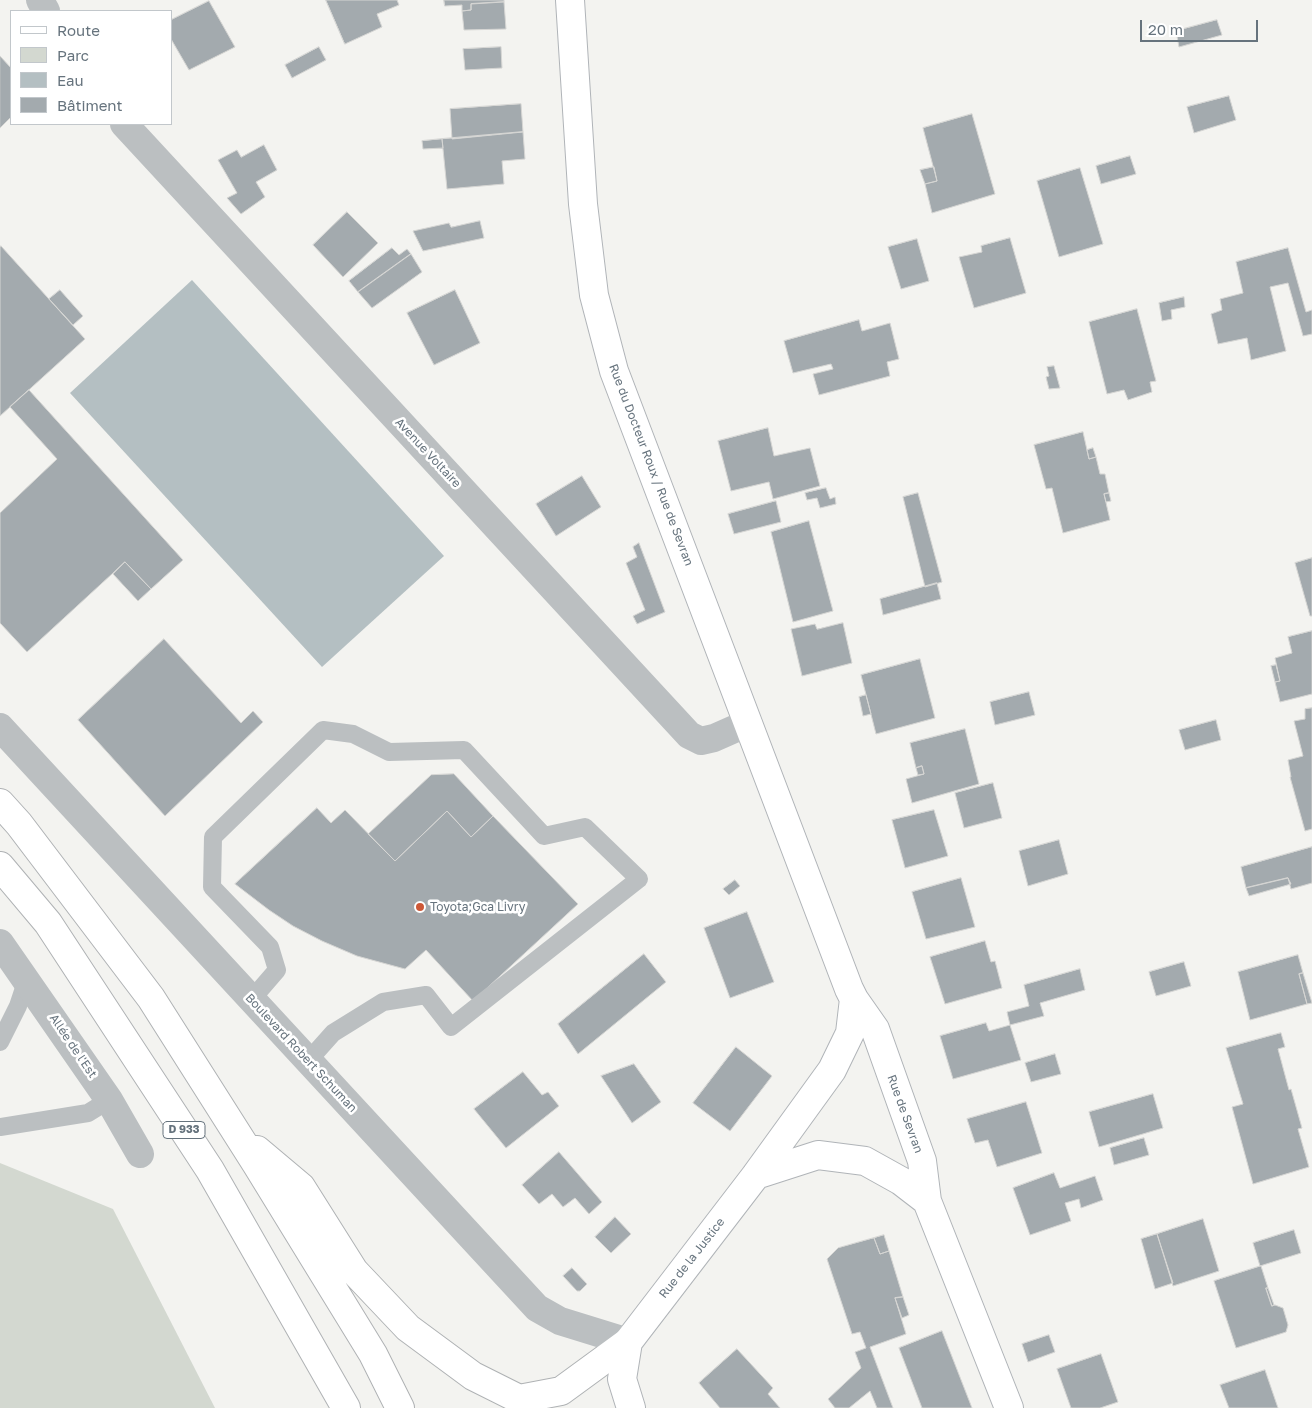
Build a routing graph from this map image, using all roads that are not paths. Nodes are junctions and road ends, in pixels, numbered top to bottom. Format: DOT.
graph roads {
  1 [pos="570,0"];
  2 [pos="125,125"];
  3 [pos="748,723"];
  4 [pos="0,727"];
  5 [pos="0,803"];
  6 [pos="786,826"];
  7 [pos="0,866"];
  8 [pos="0,943"];
  9 [pos="26,979"];
  10 [pos="252,999"];
  11 [pos="854,1000"];
  12 [pos="0,1042"];
  13 [pos="308,1061"];
  14 [pos="109,1100"];
  15 [pos="0,1127"];
  16 [pos="236,1132"];
  17 [pos="140,1154"];
  18 [pos="756,1176"];
  19 [pos="927,1201"];
  20 [pos="628,1342"];
  21 [pos="346,1408"];
  22 [pos="400,1408"];
  23 [pos="631,1408"];
  24 [pos="1009,1408"];
  1 -- 3 [label="main road, Rue du Docteur Roux / Rue de Sevran"];
  2 -- 3 [label="street, Avenue Voltaire"];
  3 -- 6 [label="main road, Rue du Docteur Roux / Rue de Sevran"];
  4 -- 10 [label="street, Boulevard Robert Schuman"];
  5 -- 16 [label="main road"];
  6 -- 11 [label="main road, Rue de Sevran"];
  7 -- 21 [label="main road, D 933"];
  8 -- 9 [label="street, Allée de l'Est"];
  9 -- 12 [label="lane"];
  9 -- 14 [label="street, Allée de l'Est"];
  10 -- 13 [label="street, Boulevard Robert Schuman"];
  10 -- 13 [label="lane"];
  11 -- 18 [label="main road, Rue de la Justice"];
  11 -- 19 [label="main road, Rue de Sevran"];
  13 -- 20 [label="street, Boulevard Robert Schuman"];
  14 -- 15 [label="lane"];
  14 -- 17 [label="street, Allée de l'Est"];
  16 -- 20 [label="main road"];
  16 -- 22 [label="main road"];
  18 -- 19 [label="main road"];
  18 -- 20 [label="main road, Rue de la Justice"];
  19 -- 24 [label="main road, Rue de Sevran"];
  20 -- 23 [label="main road"];
}
